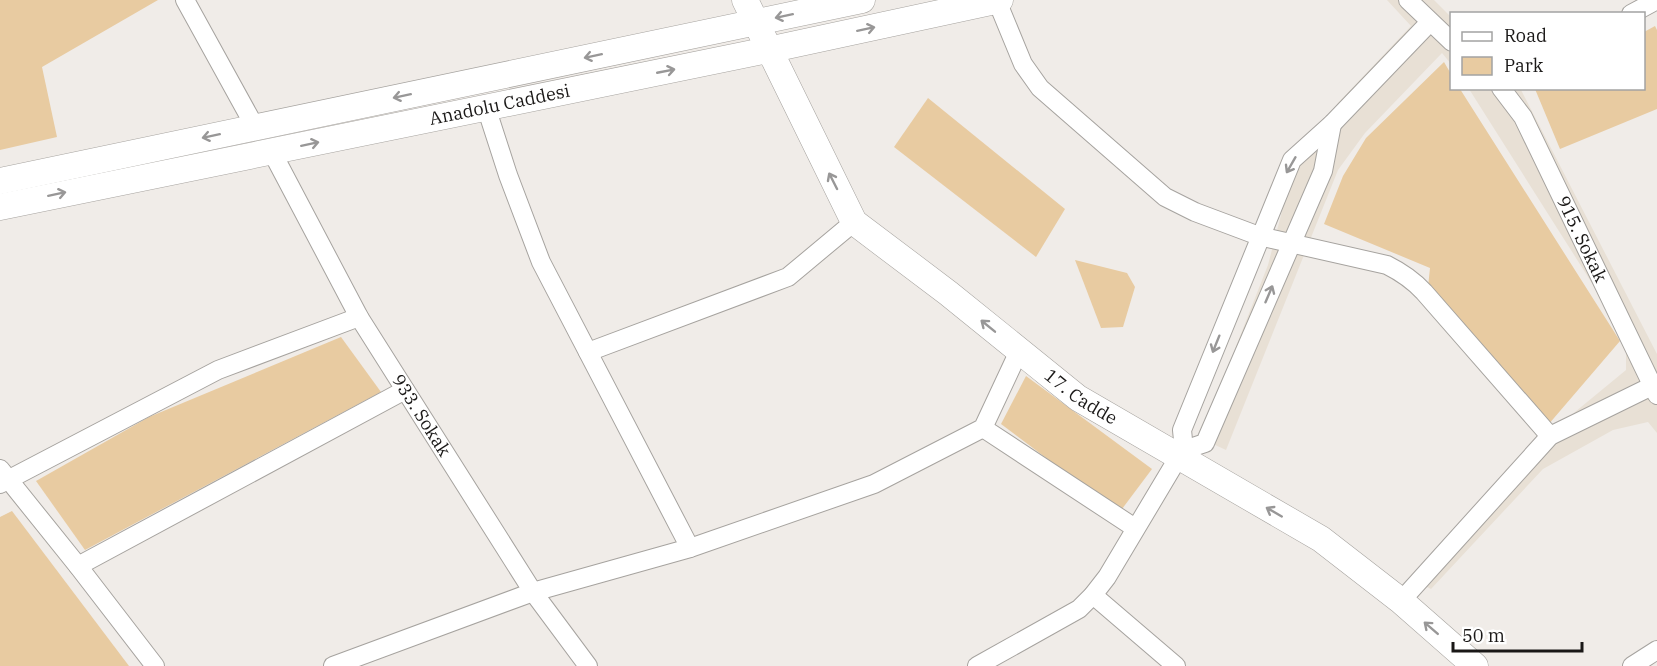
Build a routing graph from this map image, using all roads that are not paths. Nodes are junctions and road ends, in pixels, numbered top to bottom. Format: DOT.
graph roads {
  1 [pos="185,0"];
  2 [pos="862,0"];
  3 [pos="999,0"];
  4 [pos="1408,0"];
  5 [pos="1657,0"];
  6 [pos="750,11"];
  7 [pos="1635,12"];
  8 [pos="1430,22"];
  9 [pos="1450,40"];
  10 [pos="768,51"];
  11 [pos="1503,90"];
  12 [pos="486,107"];
  13 [pos="1332,124"];
  14 [pos="255,127"];
  15 [pos="272,152"];
  16 [pos="0,181"];
  17 [pos="0,207"];
  18 [pos="854,222"];
  19 [pos="1259,236"];
  20 [pos="1290,244"];
  21 [pos="358,317"];
  22 [pos="1019,351"];
  23 [pos="588,352"];
  24 [pos="405,390"];
  25 [pos="1655,391"];
  26 [pos="983,428"];
  27 [pos="1550,436"];
  28 [pos="1181,454"];
  29 [pos="3,478"];
  30 [pos="1135,528"];
  31 [pos="690,548"];
  32 [pos="78,566"];
  33 [pos="533,592"];
  34 [pos="1093,595"];
  35 [pos="1401,601"];
  36 [pos="1657,650"];
  37 [pos="982,665"];
  38 [pos="155,666"];
  39 [pos="333,666"];
  40 [pos="588,666"];
  41 [pos="1176,666"];
  42 [pos="1475,666"];
  43 [pos="1632,666"];
  1 -- 14 [label="street"];
  2 -- 6 [label="main road, Anadolu Caddesi, one-way"];
  10 -- 3 [label="main road, Anadolu Caddesi, one-way"];
  3 -- 19 [label="street"];
  4 -- 8 [label="street"];
  5 -- 7 [label="street"];
  6 -- 10 [label="main road, 17. Cadde"];
  6 -- 14 [label="main road, Anadolu Caddesi, one-way"];
  8 -- 9 [label="street"];
  8 -- 13 [label="street"];
  12 -- 10 [label="main road, Anadolu Caddesi, one-way"];
  18 -- 10 [label="main road, 17. Cadde, one-way"];
  11 -- 25 [label="street, 915. Sokak"];
  15 -- 12 [label="main road, Anadolu Caddesi, one-way"];
  12 -- 23 [label="street"];
  13 -- 19 [label="street, one-way"];
  13 -- 20 [label="street"];
  14 -- 16 [label="main road, Anadolu Caddesi, one-way"];
  17 -- 15 [label="main road, Anadolu Caddesi, one-way"];
  15 -- 21 [label="street, 933. Sokak"];
  22 -- 18 [label="main road, 17. Cadde, one-way"];
  18 -- 23 [label="street"];
  19 -- 20 [label="street"];
  19 -- 28 [label="street, one-way"];
  20 -- 27 [label="street"];
  28 -- 20 [label="street, one-way"];
  21 -- 24 [label="street, 933. Sokak"];
  21 -- 29 [label="street"];
  22 -- 26 [label="street"];
  22 -- 28 [label="main road, 17. Cadde"];
  23 -- 31 [label="street"];
  24 -- 32 [label="street"];
  24 -- 33 [label="street, 933. Sokak"];
  25 -- 27 [label="street"];
  26 -- 30 [label="street"];
  26 -- 31 [label="street"];
  27 -- 35 [label="street"];
  28 -- 30 [label="street"];
  35 -- 28 [label="main road, 17. Cadde, one-way"];
  29 -- 32 [label="street"];
  30 -- 34 [label="street"];
  31 -- 33 [label="street"];
  32 -- 38 [label="street"];
  33 -- 39 [label="street"];
  33 -- 40 [label="street, 933. Sokak"];
  34 -- 37 [label="street"];
  34 -- 41 [label="street"];
  42 -- 35 [label="main road, 17. Cadde, one-way"];
  36 -- 43 [label="street"];
}
